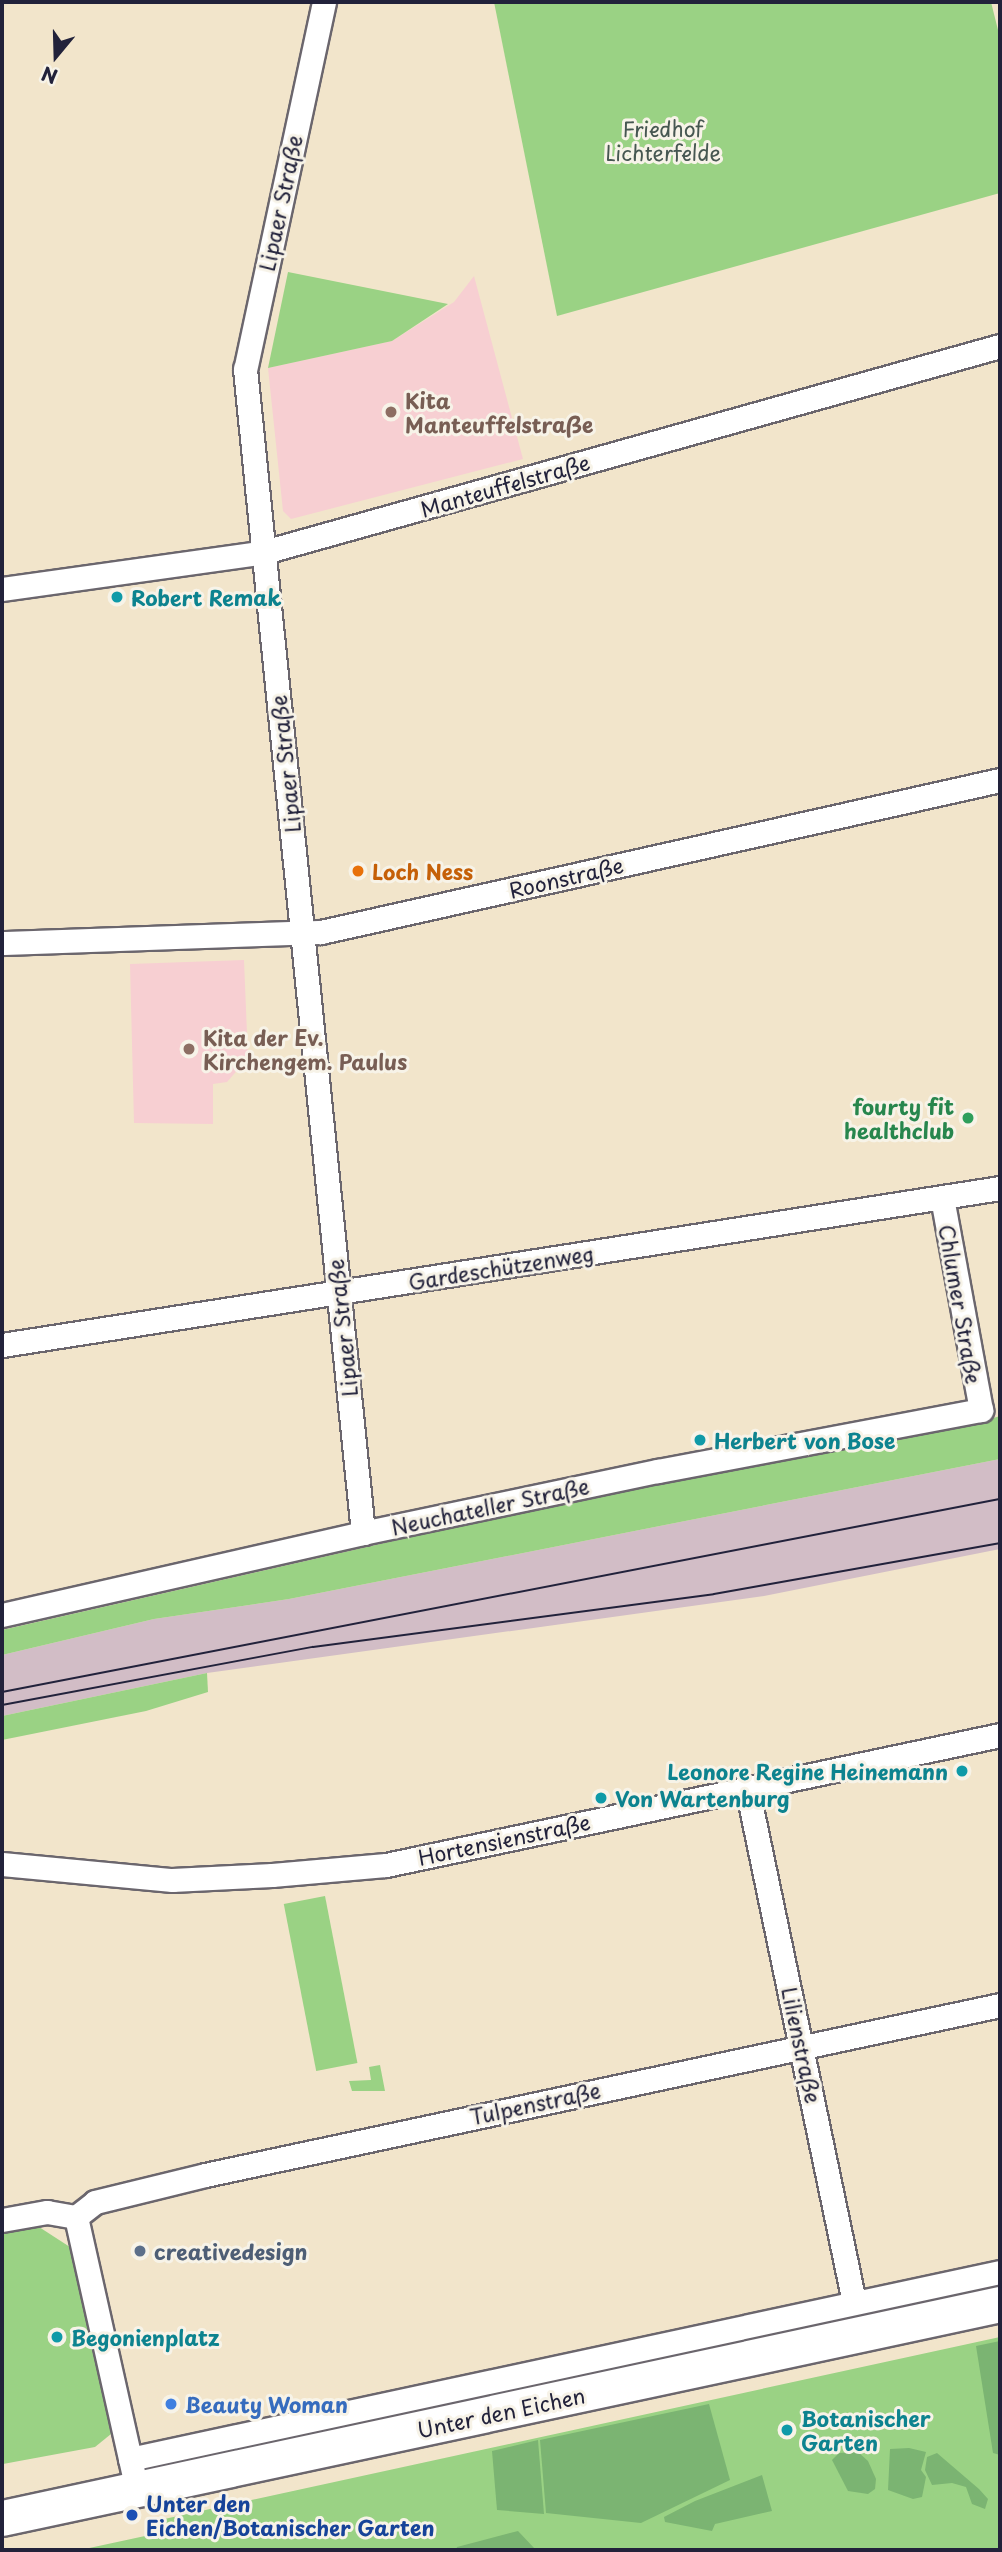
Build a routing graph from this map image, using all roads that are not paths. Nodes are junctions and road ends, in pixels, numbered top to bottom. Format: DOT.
graph roads {
  1 [pos="324,2"];
  2 [pos="1000,346"];
  3 [pos="264,552"];
  4 [pos="2,589"];
  5 [pos="1000,780"];
  6 [pos="302,933"];
  7 [pos="2,943"];
  8 [pos="1000,1188"];
  9 [pos="942,1198"];
  10 [pos="338,1292"];
  11 [pos="2,1345"];
  12 [pos="981,1410"];
  13 [pos="363,1533"];
  14 [pos="2,1615"];
  15 [pos="1000,1735"];
  16 [pos="747,1788"];
  17 [pos="2,1864"];
  18 [pos="1000,2005"];
  19 [pos="803,2047"];
  20 [pos="76,2217"];
  21 [pos="2,2220"];
  22 [pos="1000,2272"];
  23 [pos="853,2302"];
  24 [pos="1000,2304"];
  25 [pos="134,2474"];
  26 [pos="2,2518"];
  1 -- 3 [label="street, Lipaer Straße"];
  2 -- 3 [label="street, Manteuffelstraße"];
  3 -- 4 [label="street, Manteuffelstraße"];
  3 -- 6 [label="street, Lipaer Straße"];
  5 -- 6 [label="street, Roonstraße"];
  6 -- 7 [label="street, Roonstraße"];
  6 -- 10 [label="street, Lipaer Straße"];
  8 -- 9 [label="street, Gardeschützenweg"];
  9 -- 10 [label="street, Gardeschützenweg"];
  9 -- 12 [label="street, Chlumer Straße"];
  10 -- 11 [label="street, Gardeschützenweg"];
  10 -- 13 [label="street, Lipaer Straße"];
  12 -- 13 [label="street, Neuchateller Straße"];
  13 -- 14 [label="street, Neuchateller Straße"];
  15 -- 16 [label="street, Hortensienstraße"];
  16 -- 17 [label="street, Hortensienstraße"];
  16 -- 19 [label="street, Lilienstraße"];
  18 -- 19 [label="street, Tulpenstraße"];
  19 -- 20 [label="street, Tulpenstraße"];
  19 -- 23 [label="street, Lilienstraße"];
  20 -- 21 [label="street"];
  20 -- 25 [label="street"];
  22 -- 23 [label="street, Unter den Eichen"];
  23 -- 25 [label="street, Unter den Eichen"];
  24 -- 25 [label="main road, Unter den Eichen"];
  25 -- 26 [label="main road, Unter den Eichen"];
}
